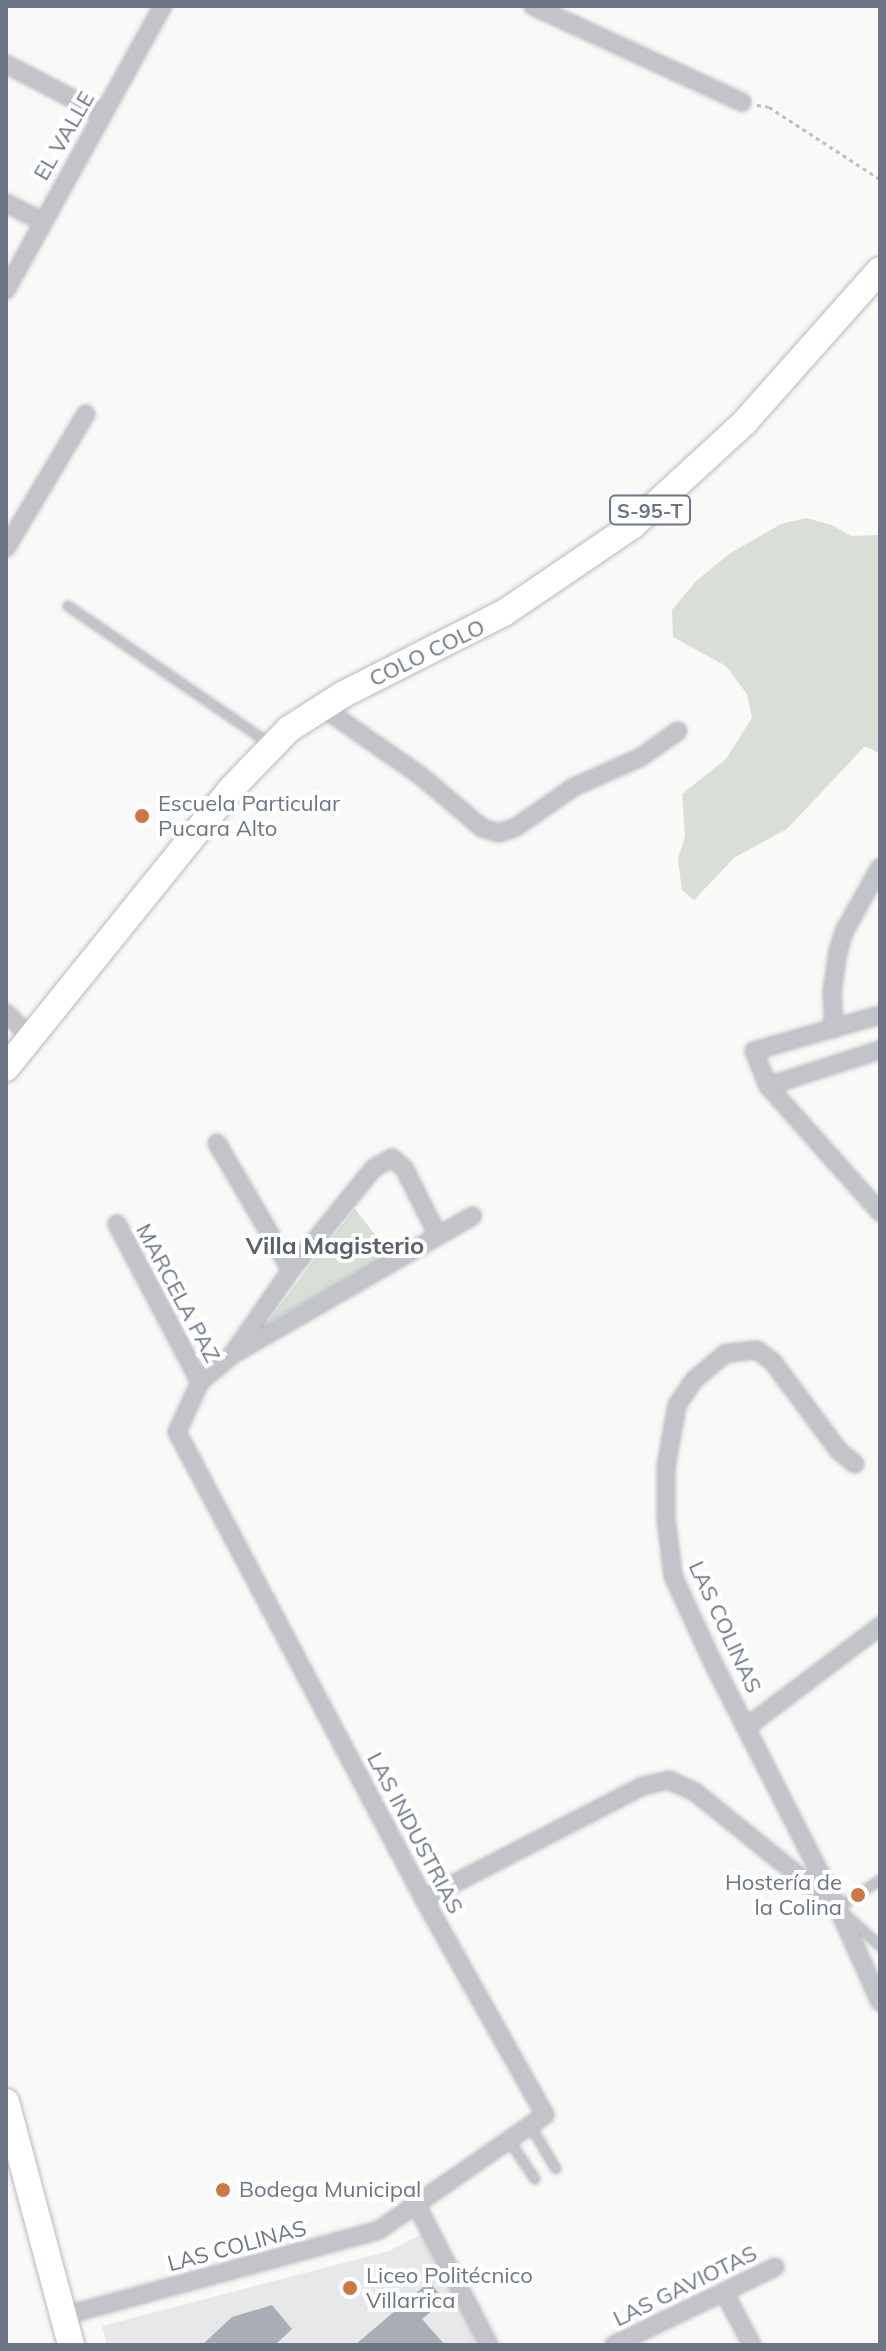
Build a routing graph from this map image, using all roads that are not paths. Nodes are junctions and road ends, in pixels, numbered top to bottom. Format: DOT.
graph roads {
  1 [pos="163,6"];
  2 [pos="533,6"];
  3 [pos="6,64"];
  4 [pos="742,102"];
  5 [pos="102,114"];
  6 [pos="6,203"];
  7 [pos="41,221"];
  8 [pos="880,270"];
  9 [pos="6,290"];
  10 [pos="86,414"];
  11 [pos="6,548"];
  12 [pos="68,606"];
  13 [pos="322,707"];
  14 [pos="678,731"];
  15 [pos="273,746"];
  16 [pos="880,867"];
  17 [pos="6,1013"];
  18 [pos="880,1015"];
  19 [pos="834,1029"];
  20 [pos="30,1036"];
  21 [pos="880,1050"];
  22 [pos="6,1068"];
  23 [pos="768,1086"];
  24 [pos="217,1143"];
  25 [pos="880,1212"];
  26 [pos="473,1216"];
  27 [pos="117,1224"];
  28 [pos="438,1236"];
  29 [pos="291,1270"];
  30 [pos="232,1355"];
  31 [pos="200,1382"];
  32 [pos="855,1464"];
  33 [pos="880,1626"];
  34 [pos="748,1726"];
  35 [pos="880,1880"];
  36 [pos="424,1899"];
  37 [pos="838,1908"];
  38 [pos="880,1946"];
  39 [pos="880,2002"];
  40 [pos="6,2102"];
  41 [pos="529,2125"];
  42 [pos="509,2140"];
  43 [pos="556,2169"];
  44 [pos="535,2179"];
  45 [pos="417,2206"];
  46 [pos="775,2267"];
  47 [pos="724,2292"];
  48 [pos="63,2316"];
  49 [pos="622,2343"];
  50 [pos="71,2345"];
  51 [pos="489,2345"];
  52 [pos="752,2345"];
  1 -- 5 [label="street, EL VALLE"];
  2 -- 4 [label="street"];
  3 -- 5 [label="street"];
  5 -- 7 [label="street, EL VALLE"];
  6 -- 7 [label="street"];
  7 -- 9 [label="street, EL VALLE"];
  8 -- 13 [label="main road, COLO COLO / S-95-T"];
  10 -- 11 [label="street"];
  12 -- 15 [label="lane"];
  13 -- 14 [label="street"];
  13 -- 15 [label="main road, COLO COLO / S-95-T"];
  15 -- 20 [label="main road, COLO COLO / S-95-T"];
  16 -- 19 [label="street"];
  17 -- 20 [label="street"];
  18 -- 19 [label="street"];
  19 -- 23 [label="street"];
  20 -- 22 [label="main road, COLO COLO / S-95-T"];
  21 -- 23 [label="street"];
  23 -- 25 [label="street"];
  24 -- 29 [label="street"];
  26 -- 28 [label="street"];
  27 -- 31 [label="street, MARCELA PAZ"];
  28 -- 29 [label="street"];
  28 -- 30 [label="street"];
  29 -- 30 [label="street"];
  30 -- 31 [label="street"];
  31 -- 36 [label="street, LAS INDUSTRIAS"];
  32 -- 34 [label="street, LAS COLINAS"];
  33 -- 34 [label="street"];
  34 -- 37 [label="street, LAS COLINAS"];
  35 -- 37 [label="lane"];
  36 -- 37 [label="street, LAS COLINAS"];
  36 -- 41 [label="street, LAS INDUSTRIAS"];
  37 -- 38 [label="lane"];
  37 -- 39 [label="street, LAS COLINAS"];
  40 -- 48 [label="main road"];
  41 -- 42 [label="street"];
  41 -- 43 [label="lane"];
  42 -- 44 [label="lane"];
  42 -- 45 [label="street"];
  45 -- 48 [label="street, LAS COLINAS"];
  45 -- 51 [label="street"];
  46 -- 47 [label="street, LAS GAVIOTAS"];
  47 -- 49 [label="street, LAS GAVIOTAS"];
  47 -- 52 [label="street"];
  48 -- 50 [label="main road"];
}
